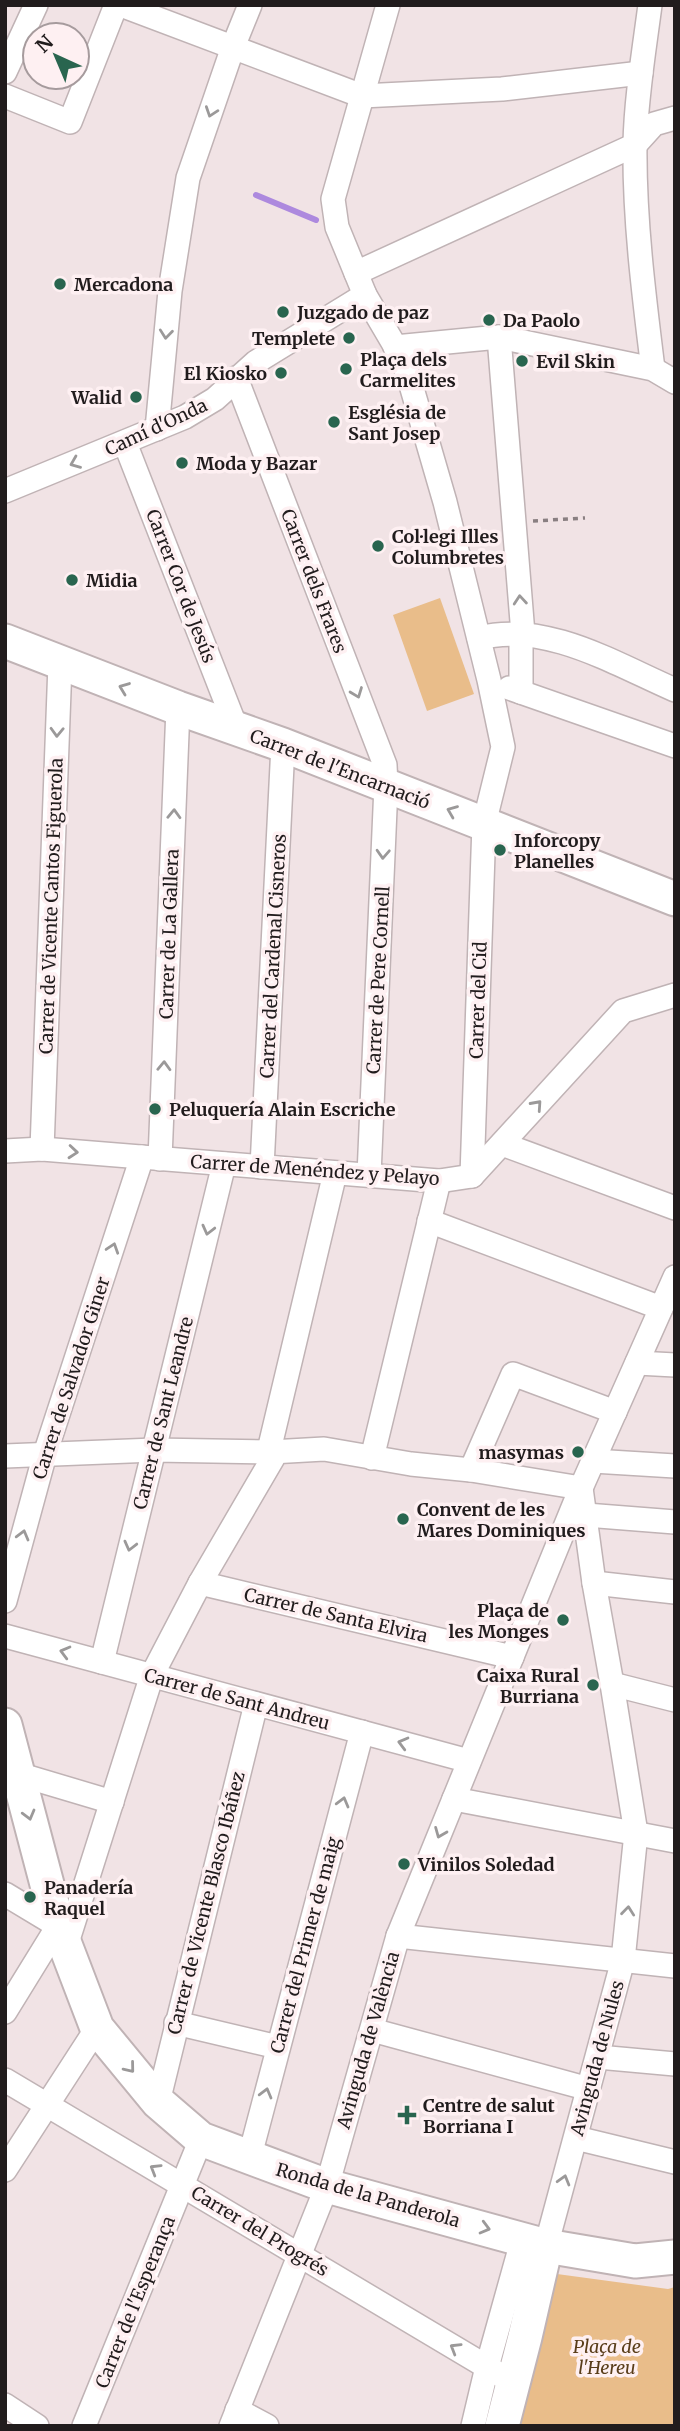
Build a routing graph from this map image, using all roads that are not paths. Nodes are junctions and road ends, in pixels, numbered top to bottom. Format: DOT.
graph roads {
  1 [pos="36,5"];
  2 [pos="118,5"];
  3 [pos="250,5"];
  4 [pos="388,5"];
  5 [pos="650,5"];
  6 [pos="233,47"];
  7 [pos="5,72"];
  8 [pos="641,73"];
  9 [pos="5,96"];
  10 [pos="362,96"];
  11 [pos="675,118"];
  12 [pos="635,145"];
  13 [pos="356,273"];
  14 [pos="365,295"];
  15 [pos="499,337"];
  16 [pos="395,347"];
  17 [pos="653,369"];
  18 [pos="236,378"];
  19 [pos="675,382"];
  20 [pos="158,429"];
  21 [pos="125,443"];
  22 [pos="5,491"];
  23 [pos="523,634"];
  24 [pos="479,638"];
  25 [pos="5,641"];
  26 [pos="60,664"];
  27 [pos="489,680"];
  28 [pos="675,690"];
  29 [pos="521,692"];
  30 [pos="178,708"];
  31 [pos="236,730"];
  32 [pos="283,745"];
  33 [pos="675,746"];
  34 [pos="386,786"];
  35 [pos="484,824"];
  36 [pos="675,899"];
  37 [pos="675,995"];
  38 [pos="502,1144"];
  39 [pos="42,1149"];
  40 [pos="5,1151"];
  41 [pos="151,1158"];
  42 [pos="224,1164"];
  43 [pos="262,1167"];
  44 [pos="335,1173"];
  45 [pos="369,1175"];
  46 [pos="472,1177"];
  47 [pos="439,1181"];
  48 [pos="675,1208"];
  49 [pos="429,1221"];
  50 [pos="675,1277"];
  51 [pos="661,1308"];
  52 [pos="636,1363"];
  53 [pos="675,1365"];
  54 [pos="615,1412"];
  55 [pos="154,1450"];
  56 [pos="271,1452"];
  57 [pos="45,1454"];
  58 [pos="5,1456"];
  59 [pos="372,1458"];
  60 [pos="593,1461"];
  61 [pos="675,1466"];
  62 [pos="471,1470"];
  63 [pos="580,1488"];
  64 [pos="586,1516"];
  65 [pos="675,1522"];
  66 [pos="200,1583"];
  67 [pos="594,1583"];
  68 [pos="675,1592"];
  69 [pos="5,1601"];
  70 [pos="5,1636"];
  71 [pos="512,1657"];
  72 [pos="102,1662"];
  73 [pos="152,1675"];
  74 [pos="612,1684"];
  75 [pos="675,1700"];
  76 [pos="256,1704"];
  77 [pos="5,1725"];
  78 [pos="362,1732"];
  79 [pos="469,1761"];
  80 [pos="18,1774"];
  81 [pos="454,1799"];
  82 [pos="111,1802"];
  83 [pos="636,1833"];
  84 [pos="675,1841"];
  85 [pos="5,1894"];
  86 [pos="62,1936"];
  87 [pos="398,1936"];
  88 [pos="623,1960"];
  89 [pos="675,1966"];
  90 [pos="5,2012"];
  91 [pos="176,2024"];
  92 [pos="97,2028"];
  93 [pos="372,2031"];
  94 [pos="278,2047"];
  95 [pos="598,2057"];
  96 [pos="675,2064"];
  97 [pos="5,2080"];
  98 [pos="589,2089"];
  99 [pos="158,2102"];
  100 [pos="47,2105"];
  101 [pos="576,2138"];
  102 [pos="201,2139"];
  103 [pos="249,2159"];
  104 [pos="675,2162"];
  105 [pos="5,2170"];
  106 [pos="182,2185"];
  107 [pos="327,2186"];
  108 [pos="534,2242"];
  109 [pos="299,2255"];
  110 [pos="675,2257"];
  111 [pos="500,2375"];
  112 [pos="5,2404"];
  113 [pos="234,2418"];
  114 [pos="37,2426"];
  115 [pos="84,2426"];
  116 [pos="267,2426"];
  117 [pos="473,2426"];
  118 [pos="502,2426"];
  1 -- 7 [label="street"];
  2 -- 6 [label="street"];
  2 -- 9 [label="street"];
  3 -- 6 [label="street"];
  4 -- 10 [label="street, Carrer del Cid"];
  5 -- 8 [label="street"];
  6 -- 10 [label="street"];
  6 -- 20 [label="street, one-way"];
  8 -- 10 [label="street"];
  8 -- 12 [label="street"];
  10 -- 13 [label="street, Carrer del Cid"];
  11 -- 12 [label="street"];
  12 -- 13 [label="street"];
  12 -- 17 [label="street"];
  13 -- 14 [label="street, Carrer del Cid"];
  14 -- 16 [label="street, Carrer del Cid"];
  14 -- 18 [label="street, Camí d'Onda"];
  15 -- 16 [label="street"];
  15 -- 17 [label="street"];
  23 -- 15 [label="street, one-way"];
  16 -- 24 [label="street, Carrer del Cid"];
  17 -- 19 [label="street"];
  18 -- 20 [label="street, Camí d'Onda"];
  18 -- 34 [label="street, Carrer dels Frares, one-way"];
  20 -- 21 [label="street, Camí d'Onda"];
  21 -- 22 [label="street, Camí d'Onda, one-way"];
  21 -- 31 [label="street, Carrer Cor de Jesús"];
  23 -- 24 [label="street"];
  23 -- 28 [label="street"];
  23 -- 29 [label="street"];
  24 -- 27 [label="street, Carrer del Cid"];
  25 -- 26 [label="street, Carrer de l'Encarnació"];
  30 -- 26 [label="street, Carrer de l'Encarnació, one-way"];
  26 -- 39 [label="street, Carrer de Vicente Cantos Figuerola, one-way"];
  27 -- 29 [label="street"];
  27 -- 35 [label="street, Carrer del Cid"];
  29 -- 33 [label="street"];
  30 -- 31 [label="street, Carrer de l'Encarnació"];
  41 -- 30 [label="street, Carrer de La Gallera, one-way"];
  31 -- 32 [label="street, Carrer de l'Encarnació"];
  32 -- 34 [label="street, Carrer de l'Encarnació"];
  32 -- 43 [label="street, Carrer del Cardenal Cisneros"];
  35 -- 34 [label="street, Carrer de l'Encarnació, one-way"];
  34 -- 45 [label="street, Carrer de Pere Cornell, one-way"];
  35 -- 36 [label="street, Carrer de l'Encarnació"];
  35 -- 46 [label="street, Carrer del Cid"];
  38 -- 37 [label="street, one-way"];
  38 -- 46 [label="street"];
  38 -- 48 [label="street"];
  39 -- 40 [label="street, Carrer de Menéndez y Pelayo"];
  39 -- 41 [label="street, Carrer de Menéndez y Pelayo, one-way"];
  41 -- 42 [label="street, Carrer de Menéndez y Pelayo"];
  57 -- 41 [label="street, Carrer de Salvador Giner, one-way"];
  42 -- 43 [label="street, Carrer de Menéndez y Pelayo"];
  42 -- 55 [label="street, Carrer de Sant Leandre, one-way"];
  43 -- 44 [label="street, Carrer de Menéndez y Pelayo"];
  44 -- 45 [label="street, Carrer de Menéndez y Pelayo"];
  44 -- 56 [label="street"];
  45 -- 47 [label="street, Carrer de Menéndez y Pelayo"];
  46 -- 47 [label="street, Carrer de Menéndez y Pelayo"];
  47 -- 49 [label="street"];
  49 -- 51 [label="street"];
  49 -- 59 [label="street"];
  50 -- 51 [label="street"];
  51 -- 52 [label="street"];
  52 -- 53 [label="street"];
  52 -- 54 [label="street"];
  54 -- 60 [label="street"];
  54 -- 62 [label="street"];
  55 -- 56 [label="street"];
  55 -- 57 [label="street"];
  55 -- 72 [label="street, Carrer de Sant Leandre, one-way"];
  56 -- 59 [label="street"];
  56 -- 66 [label="street"];
  57 -- 58 [label="street"];
  69 -- 57 [label="street, Carrer de Salvador Giner, one-way"];
  59 -- 62 [label="street"];
  60 -- 61 [label="street"];
  60 -- 63 [label="street"];
  62 -- 63 [label="street"];
  63 -- 64 [label="street"];
  63 -- 71 [label="street"];
  64 -- 65 [label="street"];
  64 -- 67 [label="street"];
  66 -- 71 [label="street, Carrer de Santa Elvira"];
  66 -- 73 [label="street"];
  67 -- 68 [label="street"];
  67 -- 74 [label="street"];
  72 -- 70 [label="street, Carrer de Sant Andreu, one-way"];
  71 -- 79 [label="street, Avinguda de València"];
  72 -- 73 [label="street, Carrer de Sant Andreu"];
  73 -- 76 [label="street, Carrer de Sant Andreu"];
  73 -- 82 [label="street"];
  74 -- 75 [label="street"];
  74 -- 83 [label="street, Avinguda de Nules"];
  76 -- 78 [label="street, Carrer de Sant Andreu"];
  76 -- 91 [label="street, Carrer de Vicente Blasco Ibáñez"];
  77 -- 80 [label="street, Ronda de la Panderola"];
  79 -- 78 [label="street, Carrer de Sant Andreu, one-way"];
  94 -- 78 [label="street, Carrer del Primer de maig, one-way"];
  79 -- 81 [label="street, Avinguda de València"];
  80 -- 82 [label="street"];
  80 -- 86 [label="street, Ronda de la Panderola, one-way"];
  81 -- 83 [label="street"];
  81 -- 87 [label="street, Avinguda de València, one-way"];
  82 -- 86 [label="street"];
  83 -- 84 [label="street"];
  88 -- 83 [label="street, Avinguda de Nules, one-way"];
  85 -- 86 [label="street"];
  86 -- 90 [label="street"];
  86 -- 92 [label="street, Ronda de la Panderola"];
  87 -- 88 [label="street"];
  87 -- 93 [label="street, Avinguda de València"];
  88 -- 89 [label="street"];
  88 -- 95 [label="street, Avinguda de Nules"];
  91 -- 94 [label="street"];
  91 -- 99 [label="street, Carrer de Vicente Blasco Ibáñez"];
  92 -- 99 [label="street, Ronda de la Panderola, one-way"];
  92 -- 100 [label="street"];
  93 -- 98 [label="street"];
  93 -- 107 [label="street, Avinguda de València"];
  103 -- 94 [label="street, Carrer del Primer de maig, one-way"];
  95 -- 96 [label="street"];
  95 -- 98 [label="street, Avinguda de Nules"];
  97 -- 100 [label="street, Carrer del Progrés"];
  98 -- 101 [label="street, Avinguda de Nules"];
  99 -- 102 [label="street, Ronda de la Panderola"];
  100 -- 105 [label="street"];
  106 -- 100 [label="street, Carrer del Progrés, one-way"];
  101 -- 104 [label="street"];
  108 -- 101 [label="street, Avinguda de Nules, one-way"];
  102 -- 103 [label="street, Ronda de la Panderola"];
  102 -- 106 [label="street, Carrer de l'Esperança"];
  103 -- 107 [label="street, Ronda de la Panderola"];
  106 -- 109 [label="street, Carrer del Progrés"];
  106 -- 115 [label="street, Carrer de l'Esperança"];
  107 -- 108 [label="street, Ronda de la Panderola, one-way"];
  107 -- 109 [label="street, Avinguda de València"];
  108 -- 110 [label="street, Ronda de la Panderola"];
  108 -- 111 [label="street, Avinguda de Nules"];
  111 -- 109 [label="street, Carrer del Progrés, one-way"];
  109 -- 113 [label="street, Avinguda de València"];
  111 -- 117 [label="street, Avinguda de Nules"];
  111 -- 118 [label="street, Avinguda de Nules"];
  112 -- 114 [label="street"];
  113 -- 116 [label="street"];
}
